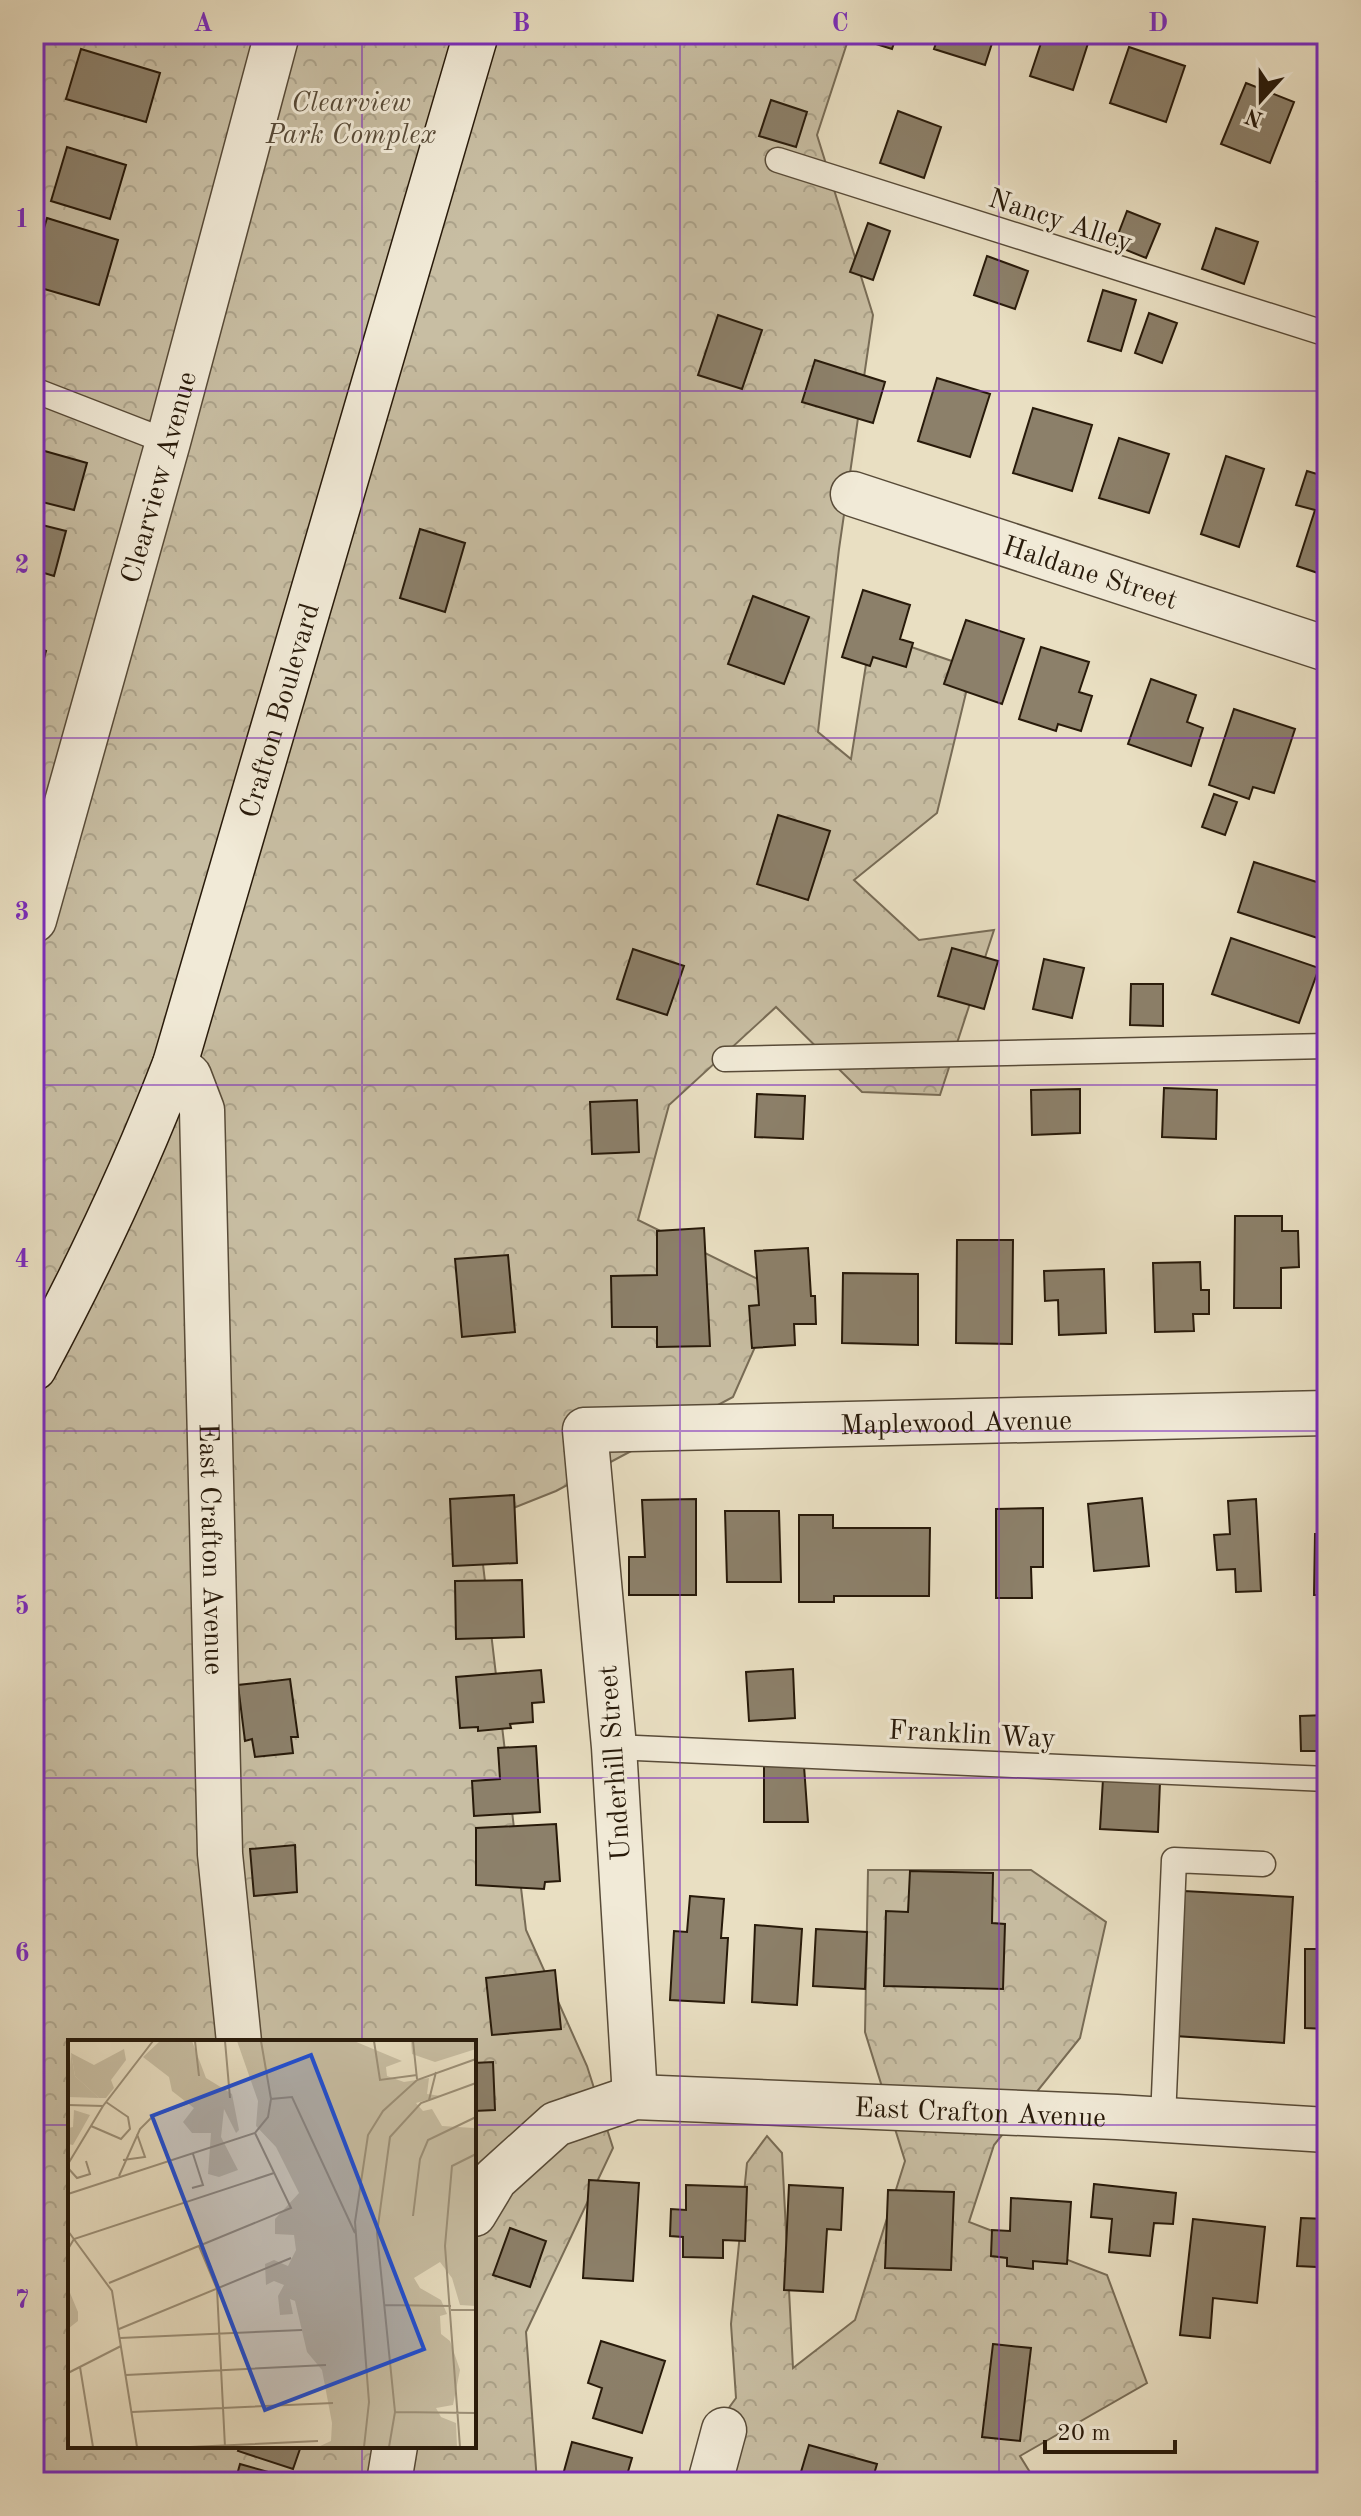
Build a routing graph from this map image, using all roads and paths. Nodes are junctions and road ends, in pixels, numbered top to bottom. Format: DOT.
graph roads {
  1 [pos="277,34"];
  2 [pos="476,34"];
  3 [pos="778,160"];
  4 [pos="1327,334"];
  5 [pos="34,390"];
  6 [pos="168,442"];
  7 [pos="853,494"];
  8 [pos="1327,649"];
  9 [pos="34,920"];
  10 [pos="1327,1046"];
  11 [pos="725,1059"];
  12 [pos="175,1064"];
  13 [pos="34,1368"];
  14 [pos="1327,1413"];
  15 [pos="585,1430"];
  16 [pos="614,1747"];
  17 [pos="1327,1779"];
  18 [pos="1263,1864"];
  19 [pos="239,2040"];
  20 [pos="635,2097"];
  21 [pos="1163,2119"];
  22 [pos="1327,2130"];
  23 [pos="476,2211"];
  24 [pos="724,2430"];
  25 [pos="395,2448"];
  26 [pos="389,2482"];
  27 [pos="710,2482"];
  1 -- 6 [label="street, Clearview Avenue"];
  2 -- 12 [label="street, Crafton Boulevard"];
  3 -- 4 [label="lane, Nancy Alley"];
  5 -- 6 [label="lane"];
  6 -- 9 [label="street, Clearview Avenue"];
  7 -- 8 [label="street, Haldane Street"];
  10 -- 11 [label="lane"];
  12 -- 13 [label="street, Crafton Boulevard"];
  12 -- 19 [label="street, East Crafton Avenue"];
  14 -- 15 [label="street, Maplewood Avenue"];
  15 -- 16 [label="street, Underhill Street"];
  16 -- 17 [label="lane, Franklin Way"];
  16 -- 20 [label="street, Underhill Street"];
  18 -- 21 [label="lane"];
  20 -- 21 [label="street, East Crafton Avenue"];
  20 -- 23 [label="street"];
  21 -- 22 [label="street, East Crafton Avenue"];
  24 -- 27 [label="street"];
  25 -- 26 [label="street"];
}
